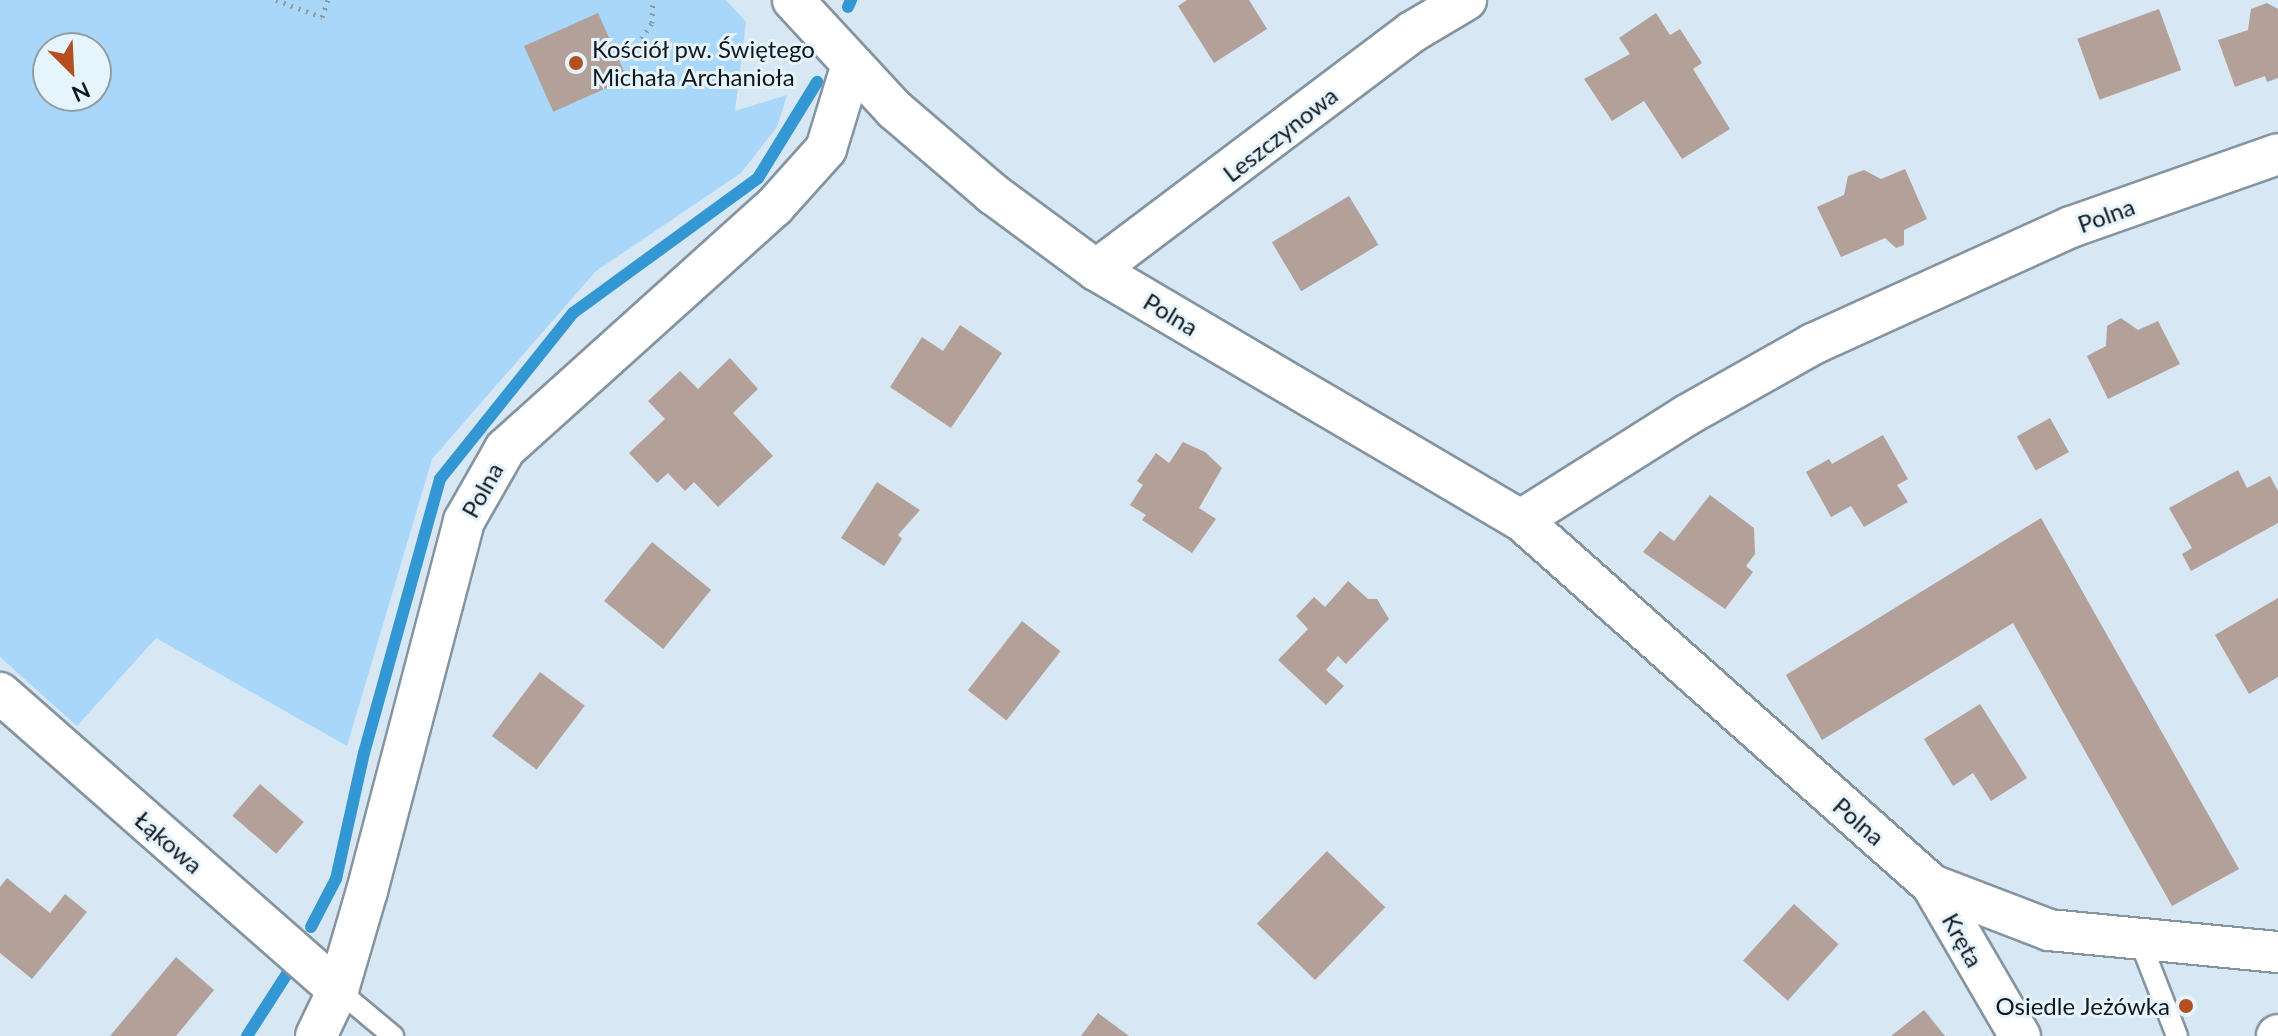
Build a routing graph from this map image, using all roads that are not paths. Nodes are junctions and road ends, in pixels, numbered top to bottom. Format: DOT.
graph roads {
  1 [pos="793,0"];
  2 [pos="1466,0"];
  3 [pos="851,67"];
  4 [pos="2278,154"];
  5 [pos="1096,270"];
  6 [pos="1521,520"];
  7 [pos="0,693"];
  8 [pos="1932,885"];
  9 [pos="2140,941"];
  10 [pos="2278,952"];
  11 [pos="338,990"];
  12 [pos="316,1036"];
  13 [pos="393,1036"];
  14 [pos="2020,1036"];
  15 [pos="2177,1036"];
  1 -- 3 [label="street, Polna"];
  2 -- 5 [label="street, Leszczynowa"];
  3 -- 5 [label="street, Polna"];
  3 -- 11 [label="street, Polna"];
  4 -- 6 [label="street, Polna"];
  5 -- 6 [label="street, Polna"];
  6 -- 8 [label="street, Polna"];
  7 -- 11 [label="street, Łąkowa"];
  8 -- 9 [label="street, Polna"];
  8 -- 14 [label="street, Kręta"];
  9 -- 10 [label="street, Polna"];
  9 -- 15 [label="lane"];
  11 -- 12 [label="street, Polna"];
  11 -- 13 [label="lane"];
}
